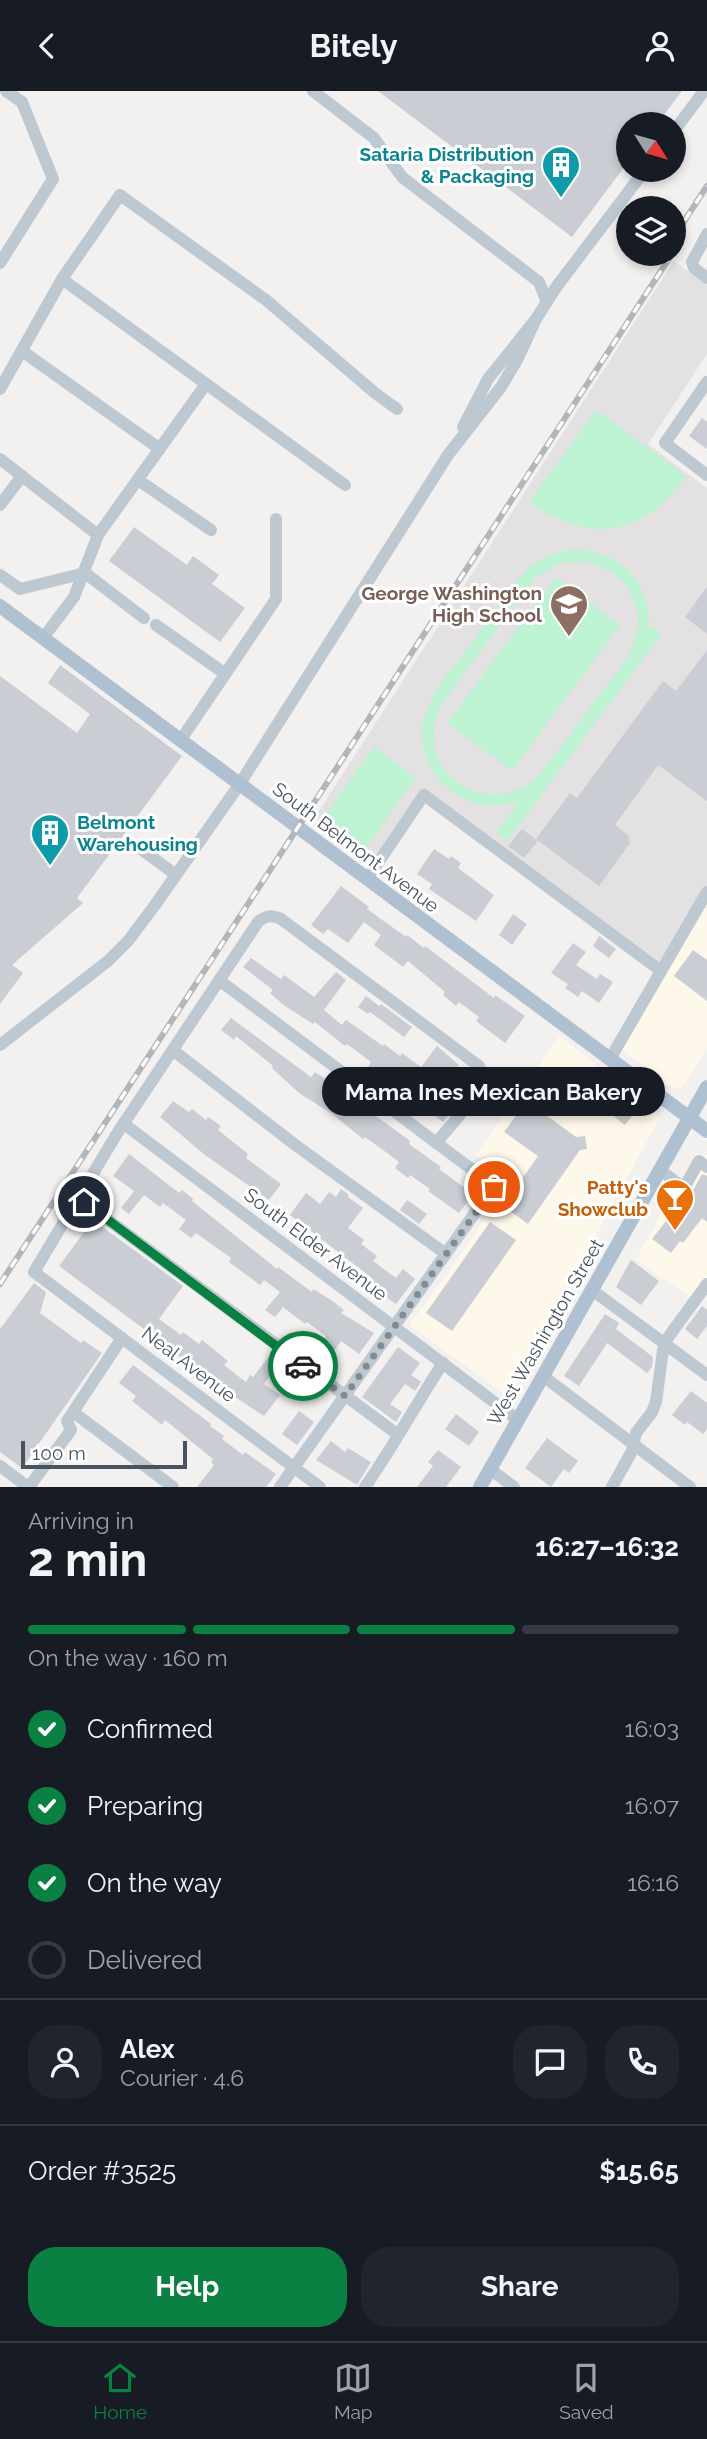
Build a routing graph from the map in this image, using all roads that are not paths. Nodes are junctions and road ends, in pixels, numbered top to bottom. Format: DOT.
graph roads {
  1 [pos="6,91"];
  2 [pos="313,91"];
  3 [pos="704,91"];
  4 [pos="686,115"];
  5 [pos="636,182"];
  6 [pos="707,234"];
  7 [pos="0,263"];
  8 [pos="707,278"];
  9 [pos="62,279"];
  10 [pos="539,282"];
  11 [pos="557,286"];
  12 [pos="547,302"];
  13 [pos="22,351"];
  14 [pos="707,382"];
  15 [pos="206,384"];
  16 [pos="0,389"];
  17 [pos="397,409"];
  18 [pos="160,449"];
  19 [pos="0,459"];
  20 [pos="707,475"];
  21 [pos="22,477"];
  22 [pos="138,480"];
  23 [pos="345,485"];
  24 [pos="0,505"];
  25 [pos="276,519"];
  26 [pos="211,530"];
  27 [pos="98,535"];
  28 [pos="85,573"];
  29 [pos="0,575"];
  30 [pos="0,606"];
  31 [pos="144,618"];
  32 [pos="156,625"];
  33 [pos="43,638"];
  34 [pos="224,673"];
  35 [pos="180,741"];
  36 [pos="239,785"];
  37 [pos="141,849"];
  38 [pos="176,875"];
  39 [pos="367,879"];
  40 [pos="707,892"];
  41 [pos="661,971"];
  42 [pos="219,980"];
  43 [pos="0,1045"];
  44 [pos="174,1051"];
  45 [pos="610,1059"];
  46 [pos="707,1087"];
  47 [pos="690,1117"];
  48 [pos="124,1124"];
  49 [pos="707,1131"];
  50 [pos="436,1143"];
  51 [pos="707,1167"];
  52 [pos="660,1170"];
  53 [pos="80,1195"];
  54 [pos="446,1254"];
  55 [pos="707,1284"];
  56 [pos="592,1290"];
  57 [pos="394,1327"];
  58 [pos="122,1338"];
  59 [pos="664,1343"];
  60 [pos="443,1363"];
  61 [pos="707,1375"];
  62 [pos="543,1376"];
  63 [pos="345,1396"];
  64 [pos="73,1412"];
  65 [pos="518,1420"];
  66 [pos="397,1434"];
  67 [pos="633,1442"];
  68 [pos="0,1466"];
  69 [pos="294,1467"];
  70 [pos="490,1469"];
  71 [pos="28,1487"];
  72 [pos="173,1487"];
  73 [pos="280,1487"];
  74 [pos="320,1487"];
  75 [pos="365,1487"];
  76 [pos="480,1487"];
  77 [pos="514,1487"];
  78 [pos="612,1487"];
  79 [pos="690,1487"];
  1 -- 7 [label="street"];
  2 -- 10 [label="street"];
  3 -- 4 [label="street"];
  5 -- 11 [label="street"];
  6 -- 8 [label="street"];
  9 -- 13 [label="street"];
  9 -- 15 [label="street"];
  9 -- 17 [label="street"];
  10 -- 11 [label="street"];
  10 -- 12 [label="street"];
  11 -- 12 [label="street"];
  12 -- 36 [label="street"];
  13 -- 16 [label="street"];
  13 -- 18 [label="street"];
  14 -- 20 [label="street"];
  15 -- 18 [label="street"];
  15 -- 23 [label="street"];
  18 -- 22 [label="street"];
  19 -- 21 [label="street"];
  21 -- 24 [label="street"];
  21 -- 27 [label="street"];
  22 -- 26 [label="street"];
  22 -- 27 [label="street"];
  25 -- 34 [label="street"];
  27 -- 28 [label="street"];
  28 -- 29 [label="street"];
  28 -- 31 [label="street"];
  28 -- 33 [label="street"];
  30 -- 33 [label="main road, South Belmont Avenue"];
  32 -- 34 [label="street"];
  33 -- 35 [label="main road, South Belmont Avenue"];
  34 -- 35 [label="street"];
  35 -- 36 [label="main road, South Belmont Avenue"];
  36 -- 38 [label="street"];
  36 -- 39 [label="main road, South Belmont Avenue"];
  37 -- 38 [label="street"];
  38 -- 43 [label="street"];
  39 -- 41 [label="street"];
  39 -- 45 [label="main road, South Belmont Avenue"];
  40 -- 41 [label="street"];
  41 -- 45 [label="street"];
  42 -- 44 [label="street"];
  42 -- 50 [label="street"];
  42 -- 50 [label="street"];
  44 -- 48 [label="street"];
  44 -- 54 [label="street"];
  45 -- 47 [label="main road, South Belmont Avenue"];
  46 -- 47 [label="main road, West Washington Street"];
  47 -- 49 [label="main road, South Belmont Avenue"];
  47 -- 52 [label="main road, West Washington Street"];
  48 -- 53 [label="street"];
  48 -- 57 [label="street, South Elder Avenue"];
  50 -- 54 [label="street"];
  51 -- 52 [label="street"];
  52 -- 56 [label="main road, West Washington Street"];
  53 -- 58 [label="street, Neal Avenue"];
  53 -- 63 [label="street"];
  54 -- 57 [label="street"];
  55 -- 59 [label="street"];
  56 -- 59 [label="street"];
  56 -- 62 [label="main road, West Washington Street"];
  57 -- 60 [label="street, South Elder Avenue"];
  57 -- 63 [label="street"];
  58 -- 64 [label="street"];
  58 -- 69 [label="street, Neal Avenue"];
  59 -- 61 [label="street"];
  59 -- 67 [label="street"];
  60 -- 65 [label="street, South Elder Avenue"];
  60 -- 66 [label="street"];
  62 -- 65 [label="main road, West Washington Street"];
  62 -- 67 [label="street"];
  63 -- 66 [label="street"];
  63 -- 69 [label="street"];
  64 -- 71 [label="street"];
  64 -- 72 [label="street"];
  65 -- 70 [label="main road, West Washington Street"];
  66 -- 75 [label="street"];
  67 -- 78 [label="street"];
  67 -- 79 [label="street"];
  68 -- 71 [label="street"];
  69 -- 73 [label="street"];
  69 -- 74 [label="street, Neal Avenue"];
  70 -- 76 [label="main road, West Washington Street"];
  70 -- 77 [label="street"];
}
